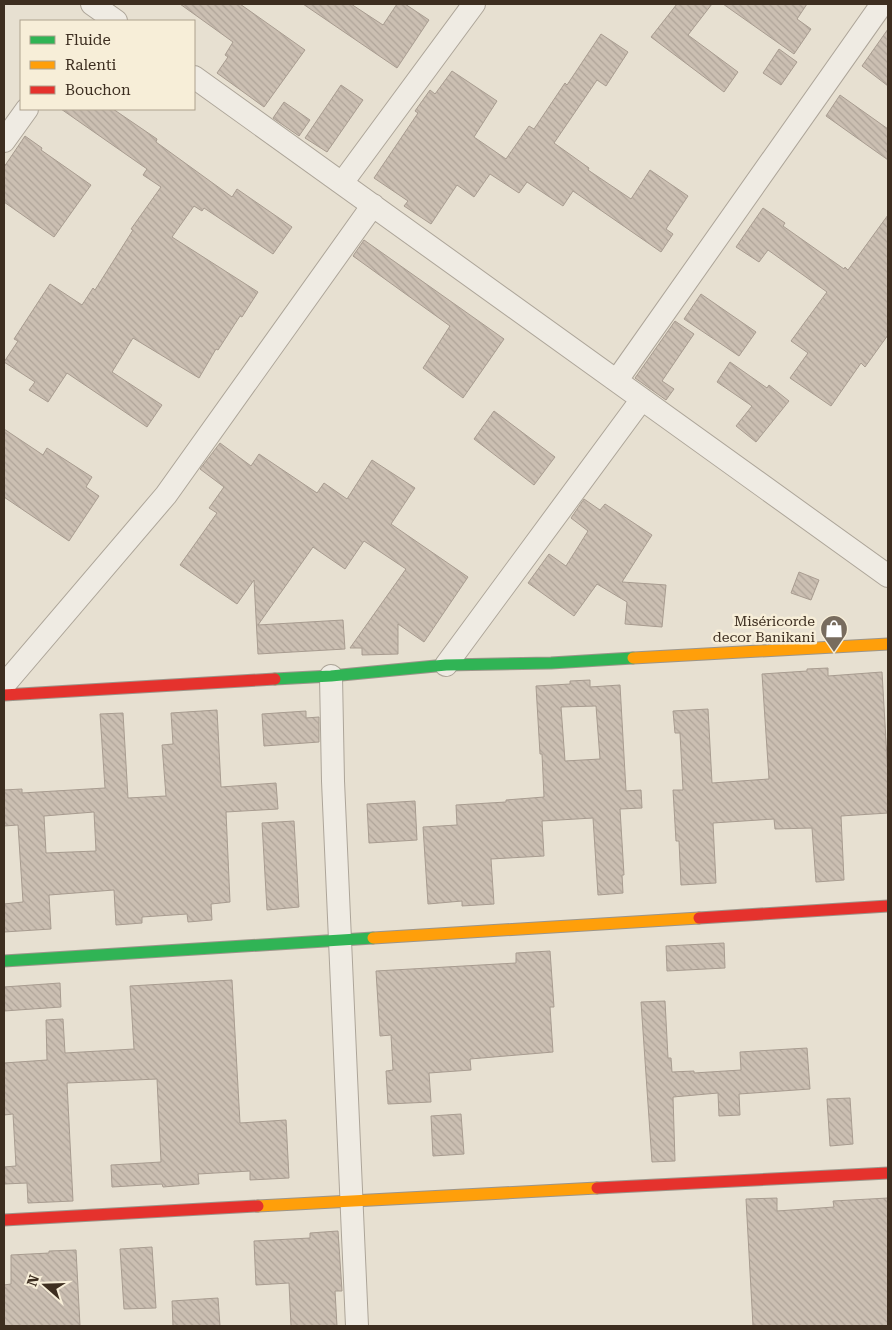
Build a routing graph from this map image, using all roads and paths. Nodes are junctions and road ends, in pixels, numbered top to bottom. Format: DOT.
graph roads {
  1 [pos="474,4"];
  2 [pos="882,4"];
  3 [pos="93,11"];
  4 [pos="114,20"];
  5 [pos="195,78"];
  6 [pos="26,110"];
  7 [pos="4,141"];
  8 [pos="342,183"];
  9 [pos="373,205"];
  10 [pos="617,380"];
  11 [pos="642,399"];
  12 [pos="888,575"];
  13 [pos="888,644"];
  14 [pos="446,665"];
  15 [pos="331,676"];
  16 [pos="4,685"];
  17 [pos="4,695"];
  18 [pos="888,906"];
  19 [pos="340,940"];
  20 [pos="4,962"];
  21 [pos="888,1172"];
  22 [pos="351,1202"];
  23 [pos="4,1220"];
  24 [pos="358,1326"];
  1 -- 8 [label="street"];
  2 -- 10 [label="street"];
  3 -- 4 [label="street"];
  5 -- 8 [label="street"];
  6 -- 7 [label="street"];
  8 -- 9 [label="street"];
  9 -- 10 [label="street"];
  9 -- 16 [label="street"];
  10 -- 11 [label="street"];
  11 -- 12 [label="street"];
  11 -- 14 [label="street"];
  13 -- 14 [label="street"];
  14 -- 15 [label="street"];
  15 -- 17 [label="street"];
  15 -- 19 [label="street"];
  18 -- 19 [label="street"];
  19 -- 20 [label="street"];
  19 -- 22 [label="street"];
  21 -- 22 [label="street"];
  22 -- 23 [label="street"];
  22 -- 24 [label="street"];
}
